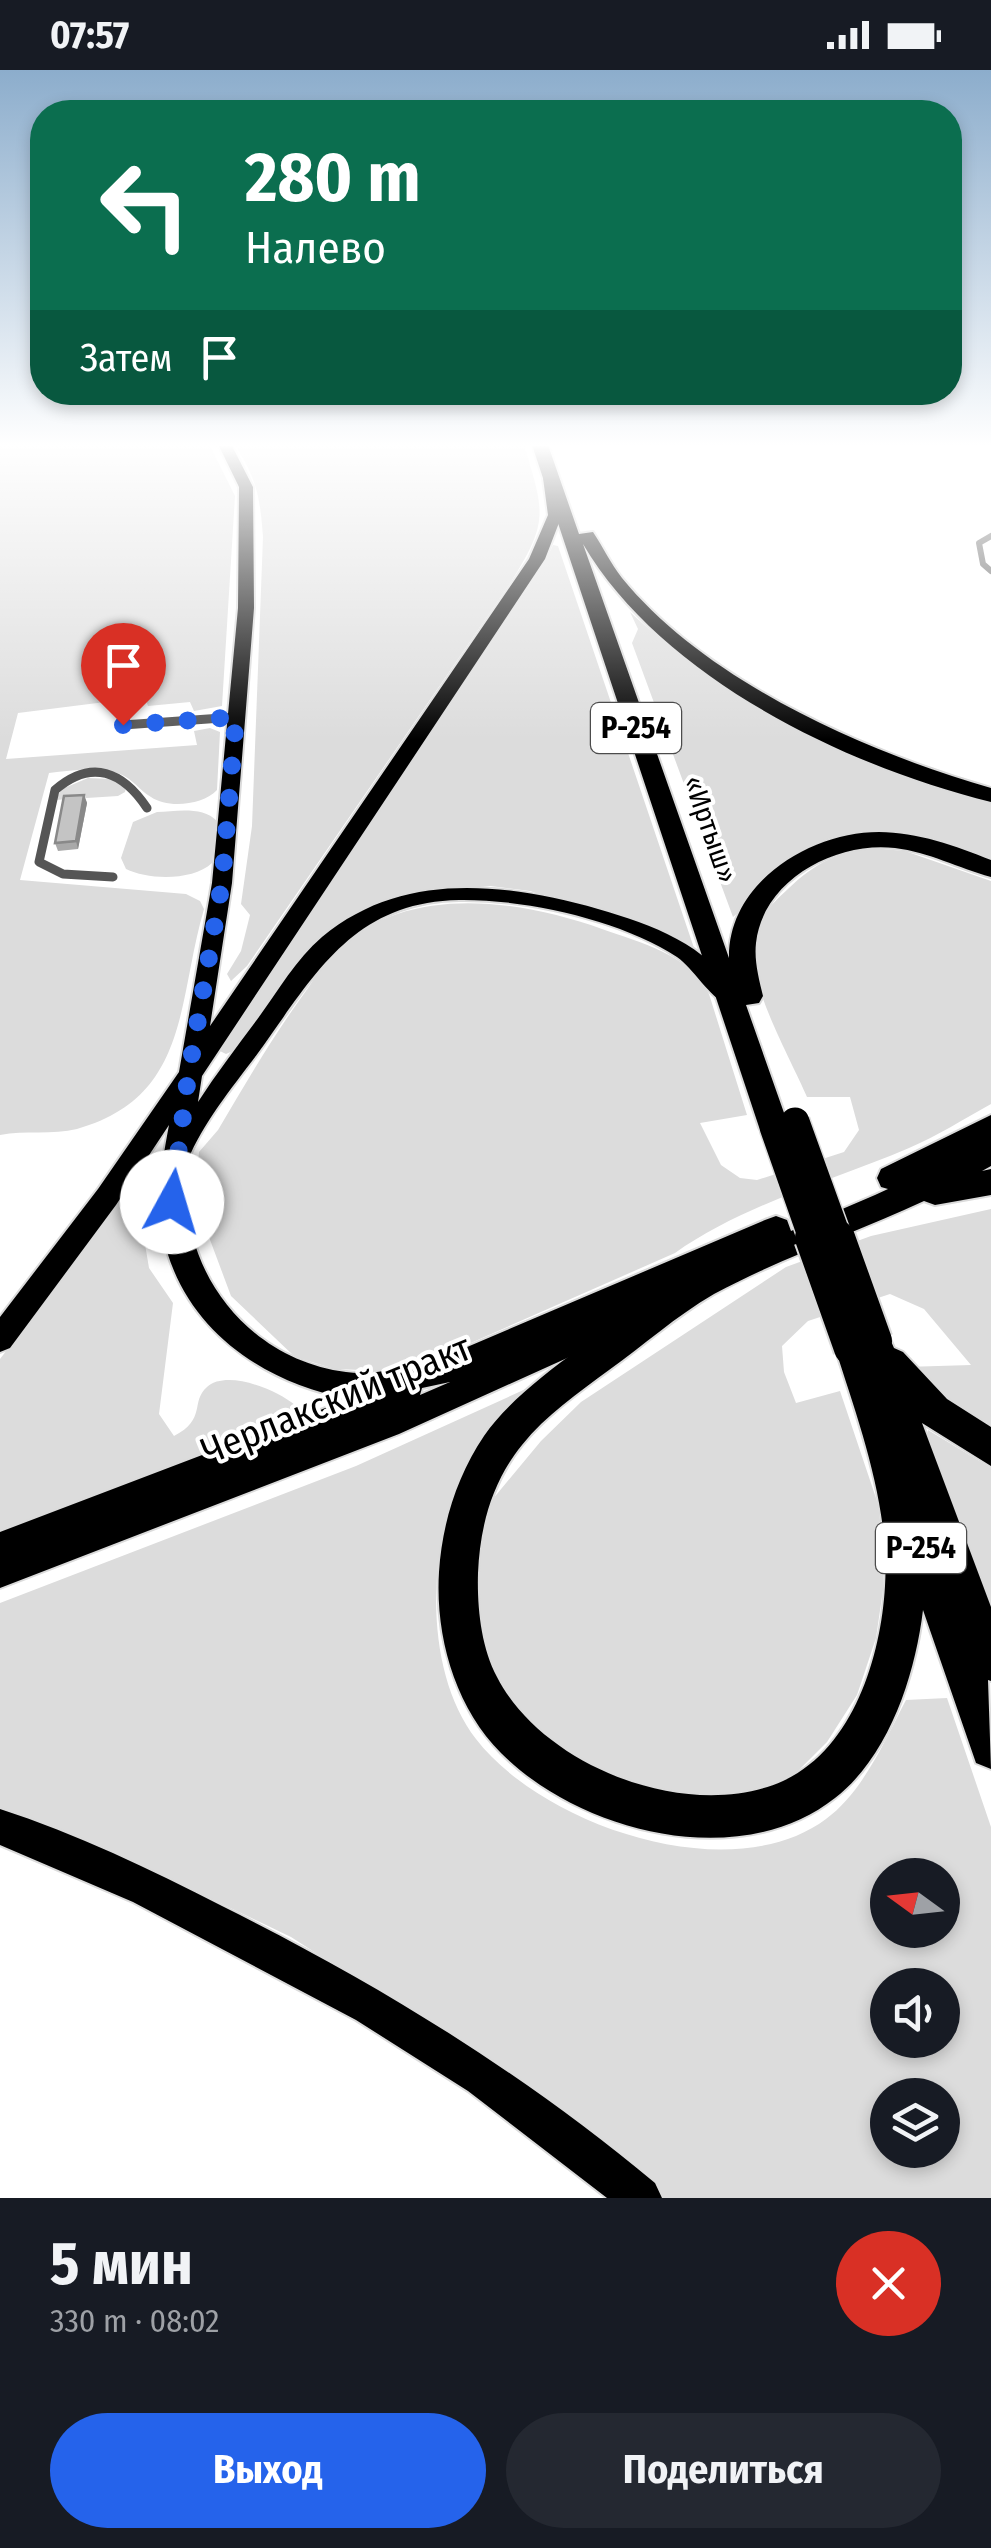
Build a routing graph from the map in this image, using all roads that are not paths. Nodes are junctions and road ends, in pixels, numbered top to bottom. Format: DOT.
graph roads {
  1 [pos="248,541"];
  2 [pos="545,541"];
  3 [pos="577,541"];
  4 [pos="589,541"];
  5 [pos="982,541"];
  6 [pos="991,571"];
  7 [pos="236,717"];
  8 [pos="123,725"];
  9 [pos="991,794"];
  10 [pos="147,808"];
  11 [pos="991,869"];
  12 [pos="113,877"];
  13 [pos="742,1004"];
  14 [pos="188,1077"];
  15 [pos="991,1127"];
  16 [pos="991,1151"];
  17 [pos="174,1170"];
  18 [pos="991,1182"];
  19 [pos="865,1213"];
  20 [pos="697,1287"];
  21 [pos="0,1339"];
  22 [pos="863,1344"];
  23 [pos="458,1367"];
  24 [pos="875,1417"];
  25 [pos="991,1448"];
  26 [pos="0,1548"];
  27 [pos="0,1572"];
  28 [pos="991,1662"];
  29 [pos="991,1748"];
  30 [pos="0,1827"];
  31 [pos="640,2198"];
  1 -- 7 [label="main road"];
  2 -- 14 [label="main road"];
  3 -- 13 [label="highway, «Иртыш» / Р-254"];
  4 -- 9 [label="highway"];
  5 -- 6 [label="lane"];
  7 -- 8 [label="lane"];
  7 -- 14 [label="main road"];
  10 -- 12 [label="lane"];
  11 -- 13 [label="highway"];
  13 -- 17 [label="main road"];
  13 -- 22 [label="highway, «Иртыш» / Р-254, bridge"];
  14 -- 17 [label="main road"];
  14 -- 21 [label="main road"];
  15 -- 23 [label="highway"];
  16 -- 19 [label="highway"];
  17 -- 23 [label="main road"];
  18 -- 19 [label="highway"];
  19 -- 20 [label="highway"];
  20 -- 24 [label="highway"];
  20 -- 27 [label="main road, Черлакский тракт"];
  22 -- 24 [label="highway, Р-254"];
  22 -- 25 [label="highway"];
  22 -- 28 [label="highway, Р-254"];
  23 -- 26 [label="main road, Черлакский тракт"];
  24 -- 29 [label="highway, Р-254"];
  30 -- 31 [label="main road"];
}
